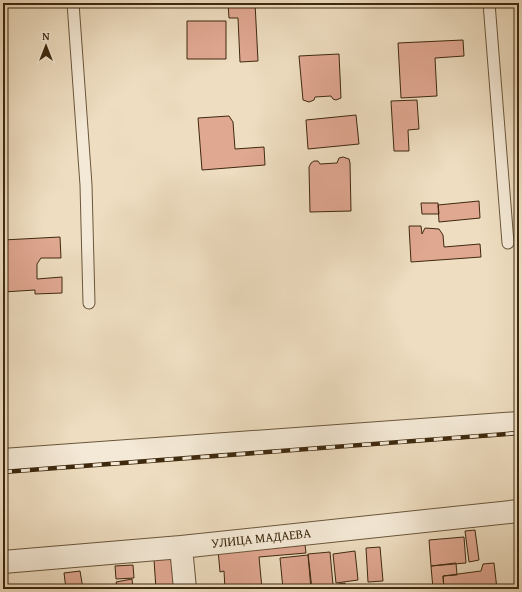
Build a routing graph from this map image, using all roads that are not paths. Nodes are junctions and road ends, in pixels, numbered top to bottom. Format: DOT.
graph roads {
  1 [pos="72,3"];
  2 [pos="489,3"];
  3 [pos="508,243"];
  4 [pos="89,302"];
  5 [pos="519,423"];
  6 [pos="3,460"];
  7 [pos="519,511"];
  8 [pos="181,547"];
  9 [pos="3,562"];
  10 [pos="185,589"];
  1 -- 4 [label="lane"];
  2 -- 3 [label="lane"];
  5 -- 6 [label="street"];
  7 -- 8 [label="street, УЛИЦА МАДАЕВА"];
  8 -- 9 [label="street, УЛИЦА МАДАЕВА"];
  8 -- 10 [label="street"];
}
